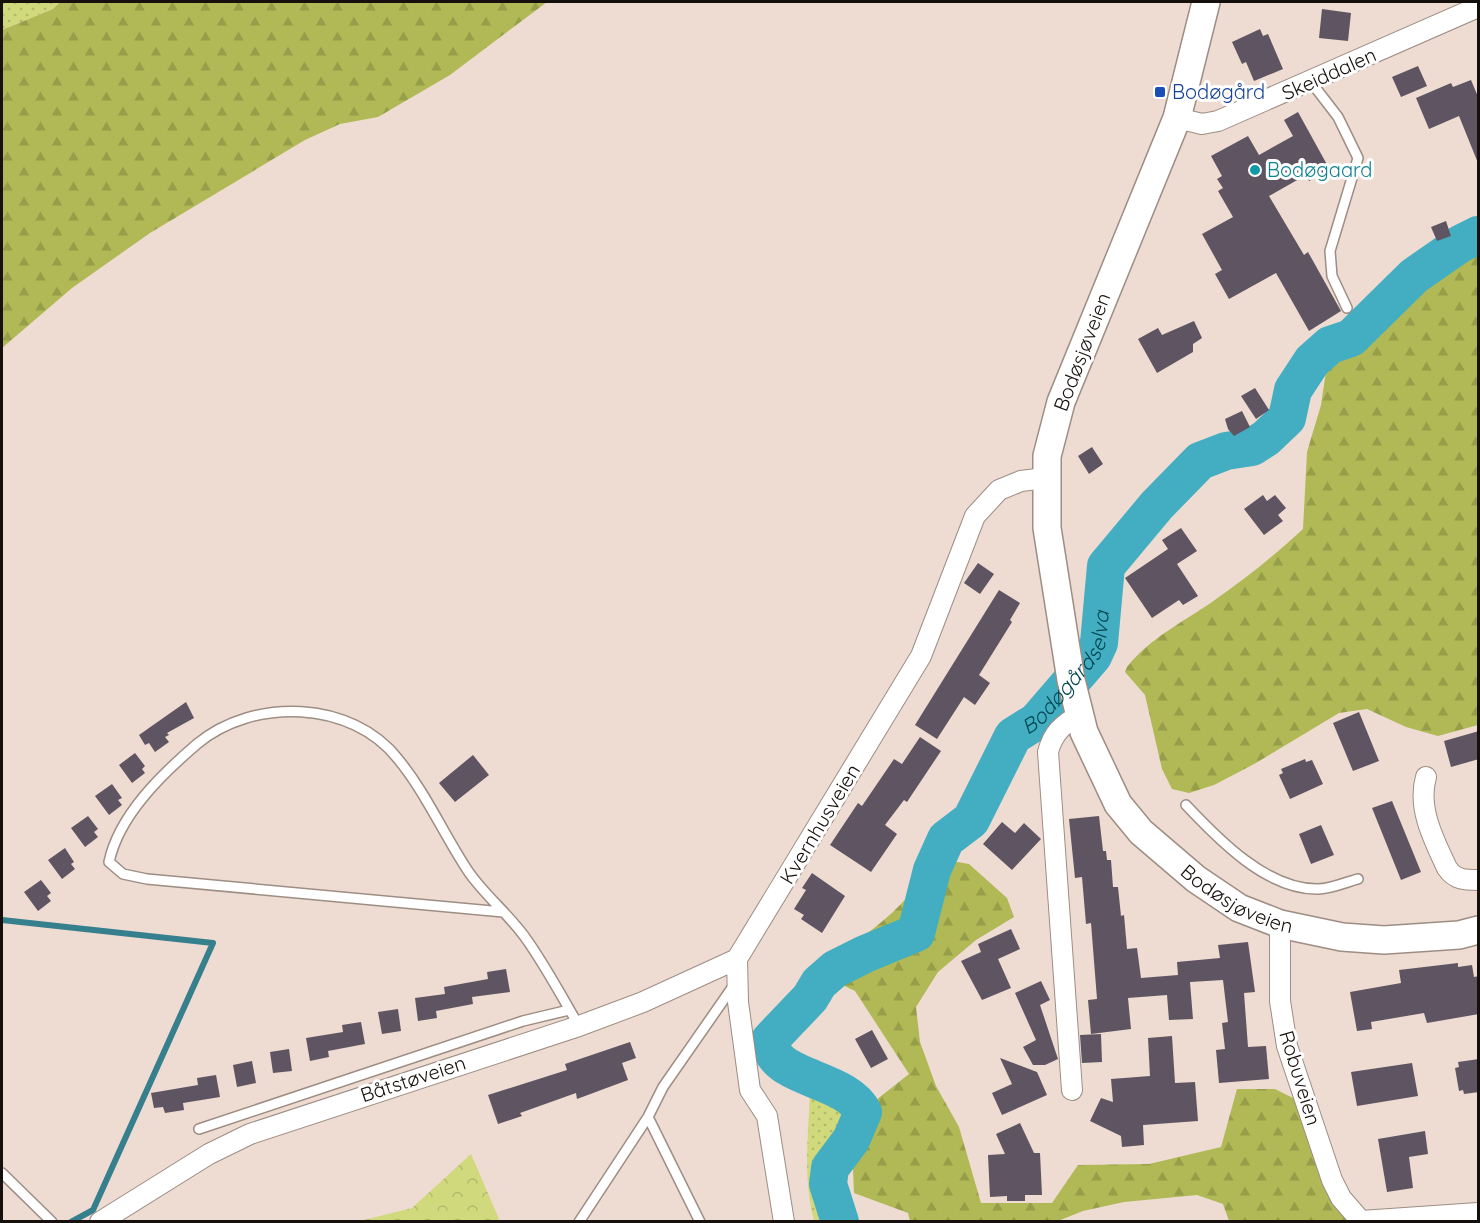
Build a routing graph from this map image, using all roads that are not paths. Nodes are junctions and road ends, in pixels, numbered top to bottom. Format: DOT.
graph roads {
  1 [pos="1206,2"];
  2 [pos="1479,8"];
  3 [pos="1311,82"];
  4 [pos="1177,118"];
  5 [pos="1347,308"];
  6 [pos="1045,478"];
  7 [pos="1079,716"];
  8 [pos="1426,777"];
  9 [pos="1186,805"];
  10 [pos="1358,879"];
  11 [pos="1479,880"];
  12 [pos="503,912"];
  13 [pos="1280,924"];
  14 [pos="1479,930"];
  15 [pos="737,959"];
  16 [pos="738,979"];
  17 [pos="574,1018"];
  18 [pos="1072,1090"];
  19 [pos="648,1117"];
  20 [pos="199,1129"];
  21 [pos="2,1173"];
  22 [pos="1479,1213"];
  23 [pos="52,1221"];
  24 [pos="100,1221"];
  25 [pos="579,1221"];
  26 [pos="700,1221"];
  27 [pos="784,1221"];
  28 [pos="1361,1221"];
  1 -- 4 [label="street, Bodøsjøveien"];
  2 -- 3 [label="street, Skeiddalen"];
  3 -- 4 [label="street, Skeiddalen"];
  3 -- 5 [label="lane"];
  4 -- 6 [label="street, Bodøsjøveien"];
  6 -- 7 [label="street, Bodøsjøveien"];
  6 -- 15 [label="street, Kvernhusveien"];
  7 -- 13 [label="street, Bodøsjøveien"];
  7 -- 18 [label="street"];
  8 -- 11 [label="street"];
  9 -- 10 [label="lane"];
  12 -- 12 [label="lane"];
  12 -- 17 [label="lane"];
  13 -- 14 [label="street, Bodøsjøveien"];
  13 -- 28 [label="street, Robuveien"];
  15 -- 16 [label="street"];
  15 -- 17 [label="street, Båtstøveien"];
  16 -- 19 [label="lane"];
  16 -- 27 [label="street"];
  17 -- 20 [label="lane"];
  17 -- 24 [label="street, Båtstøveien"];
  19 -- 25 [label="lane"];
  19 -- 26 [label="lane"];
  21 -- 23 [label="lane"];
  22 -- 28 [label="street"];
}
